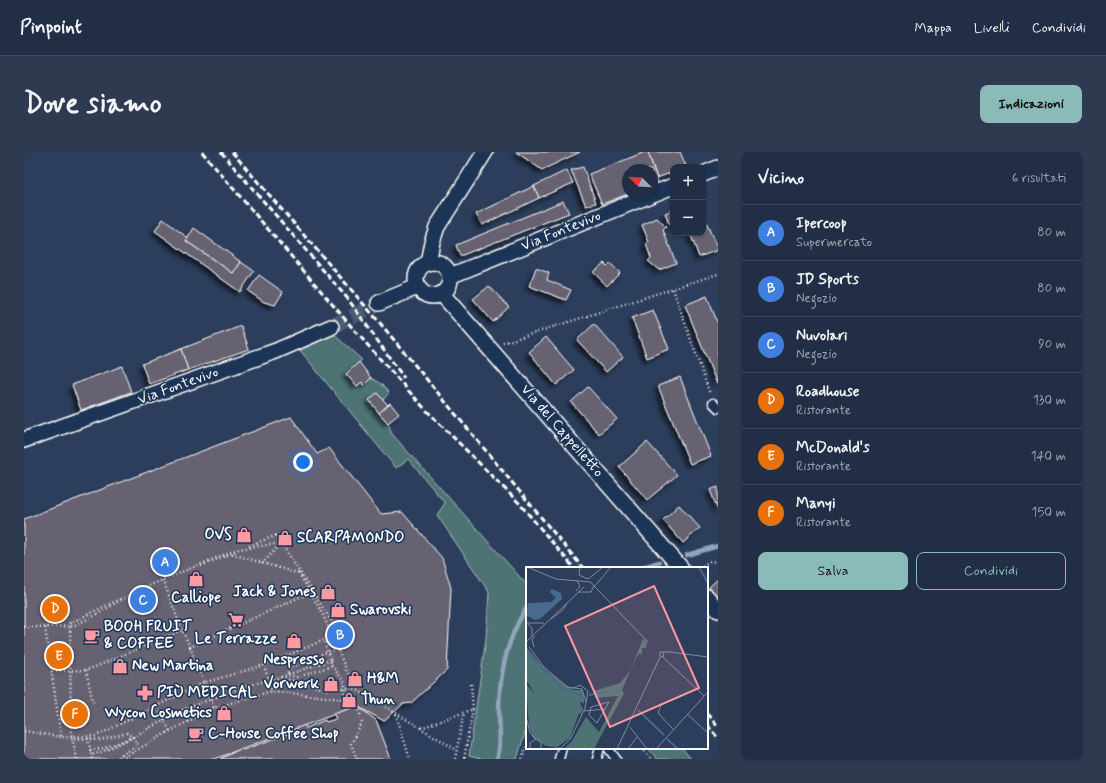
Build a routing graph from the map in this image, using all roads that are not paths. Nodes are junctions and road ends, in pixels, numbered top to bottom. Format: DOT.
graph roads {
  1 [pos="485,152"];
  2 [pos="718,168"];
  3 [pos="706,173"];
  4 [pos="670,187"];
  5 [pos="428,263"];
  6 [pos="450,276"];
  7 [pos="417,287"];
  8 [pos="442,294"];
  9 [pos="379,303"];
  10 [pos="331,327"];
  11 [pos="24,440"];
  12 [pos="680,567"];
  13 [pos="708,598"];
  14 [pos="718,610"];
  15 [pos="562,749"];
  16 [pos="600,749"];
  17 [pos="609,749"];
  18 [pos="559,759"];
  19 [pos="597,759"];
  20 [pos="616,759"];
  1 -- 5 [label="street"];
  2 -- 3 [label="street"];
  4 -- 6 [label="street, Via Fontevivo"];
  5 -- 6 [label="street"];
  5 -- 7 [label="street"];
  6 -- 8 [label="street"];
  7 -- 8 [label="street"];
  7 -- 9 [label="street"];
  8 -- 12 [label="street, Via del Cappelletto"];
  10 -- 11 [label="street, Via Fontevivo"];
  13 -- 14 [label="street"];
  15 -- 18 [label="lane"];
  16 -- 19 [label="lane"];
  17 -- 20 [label="lane"];
}
